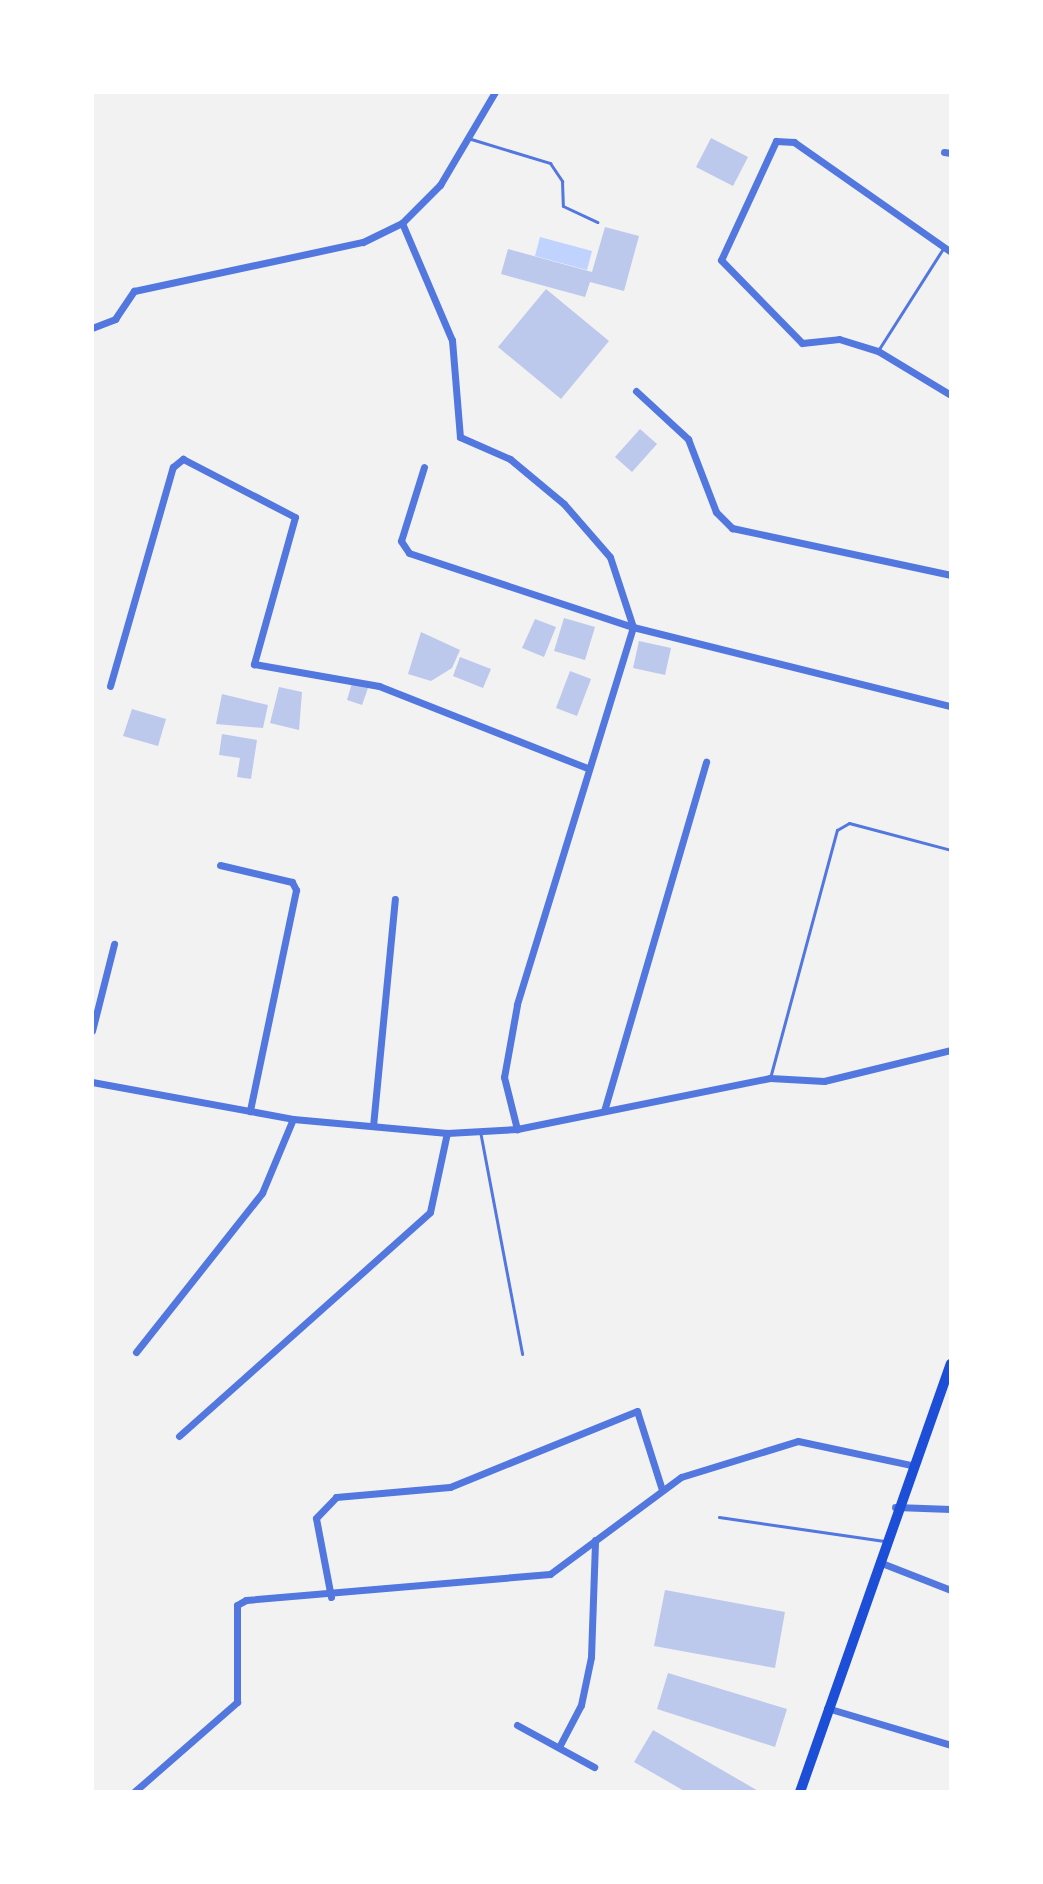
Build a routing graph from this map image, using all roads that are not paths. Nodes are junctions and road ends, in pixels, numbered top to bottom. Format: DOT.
graph roads {
  1 [pos="495,92"];
  2 [pos="471,139"];
  3 [pos="597,222"];
  4 [pos="402,223"];
  5 [pos="947,250"];
  6 [pos="92,328"];
  7 [pos="878,351"];
  8 [pos="636,391"];
  9 [pos="951,395"];
  10 [pos="424,467"];
  11 [pos="951,575"];
  12 [pos="633,627"];
  13 [pos="110,686"];
  14 [pos="951,706"];
  15 [pos="706,762"];
  16 [pos="587,768"];
  17 [pos="951,850"];
  18 [pos="220,865"];
  19 [pos="395,899"];
  20 [pos="114,944"];
  21 [pos="94,1011"];
  22 [pos="92,1031"];
  23 [pos="951,1050"];
  24 [pos="770,1078"];
  25 [pos="92,1082"];
  26 [pos="250,1111"];
  27 [pos="604,1111"];
  28 [pos="293,1119"];
  29 [pos="373,1126"];
  30 [pos="517,1129"];
  31 [pos="480,1131"];
  32 [pos="447,1133"];
  33 [pos="136,1352"];
  34 [pos="522,1354"];
  35 [pos="951,1364"];
  36 [pos="179,1436"];
  37 [pos="911,1465"];
  38 [pos="662,1490"];
  39 [pos="895,1507"];
  40 [pos="951,1509"];
  41 [pos="719,1517"];
  42 [pos="595,1540"];
  43 [pos="884,1541"];
  44 [pos="877,1561"];
  45 [pos="951,1590"];
  46 [pos="331,1597"];
  47 [pos="825,1707"];
  48 [pos="517,1725"];
  49 [pos="951,1745"];
  50 [pos="559,1747"];
  51 [pos="594,1767"];
  52 [pos="134,1792"];
  53 [pos="800,1792"];
  1 -- 2 [label="street"];
  2 -- 3 [label="lane"];
  2 -- 4 [label="street"];
  4 -- 6 [label="street"];
  4 -- 12 [label="street"];
  5 -- 7 [label="lane"];
  5 -- 7 [label="street"];
  7 -- 9 [label="street"];
  8 -- 11 [label="street"];
  10 -- 12 [label="street"];
  12 -- 14 [label="street"];
  12 -- 16 [label="street"];
  13 -- 16 [label="street"];
  15 -- 27 [label="street"];
  16 -- 30 [label="street"];
  17 -- 24 [label="lane"];
  18 -- 26 [label="street"];
  19 -- 29 [label="street"];
  20 -- 21 [label="street"];
  21 -- 22 [label="street"];
  23 -- 24 [label="street"];
  24 -- 27 [label="street"];
  25 -- 26 [label="street"];
  26 -- 28 [label="street"];
  27 -- 30 [label="street"];
  28 -- 29 [label="street"];
  28 -- 33 [label="street"];
  29 -- 32 [label="street"];
  30 -- 31 [label="street"];
  31 -- 32 [label="street"];
  31 -- 34 [label="lane"];
  32 -- 36 [label="street"];
  35 -- 37 [label="main road"];
  37 -- 38 [label="street"];
  37 -- 39 [label="main road"];
  38 -- 42 [label="street"];
  38 -- 46 [label="street"];
  39 -- 40 [label="street"];
  39 -- 43 [label="main road"];
  41 -- 43 [label="lane"];
  42 -- 46 [label="street"];
  42 -- 50 [label="street"];
  43 -- 44 [label="main road"];
  44 -- 45 [label="street"];
  44 -- 47 [label="main road"];
  46 -- 52 [label="street"];
  47 -- 49 [label="street"];
  47 -- 53 [label="main road"];
  48 -- 50 [label="street"];
  50 -- 51 [label="street"];
}
